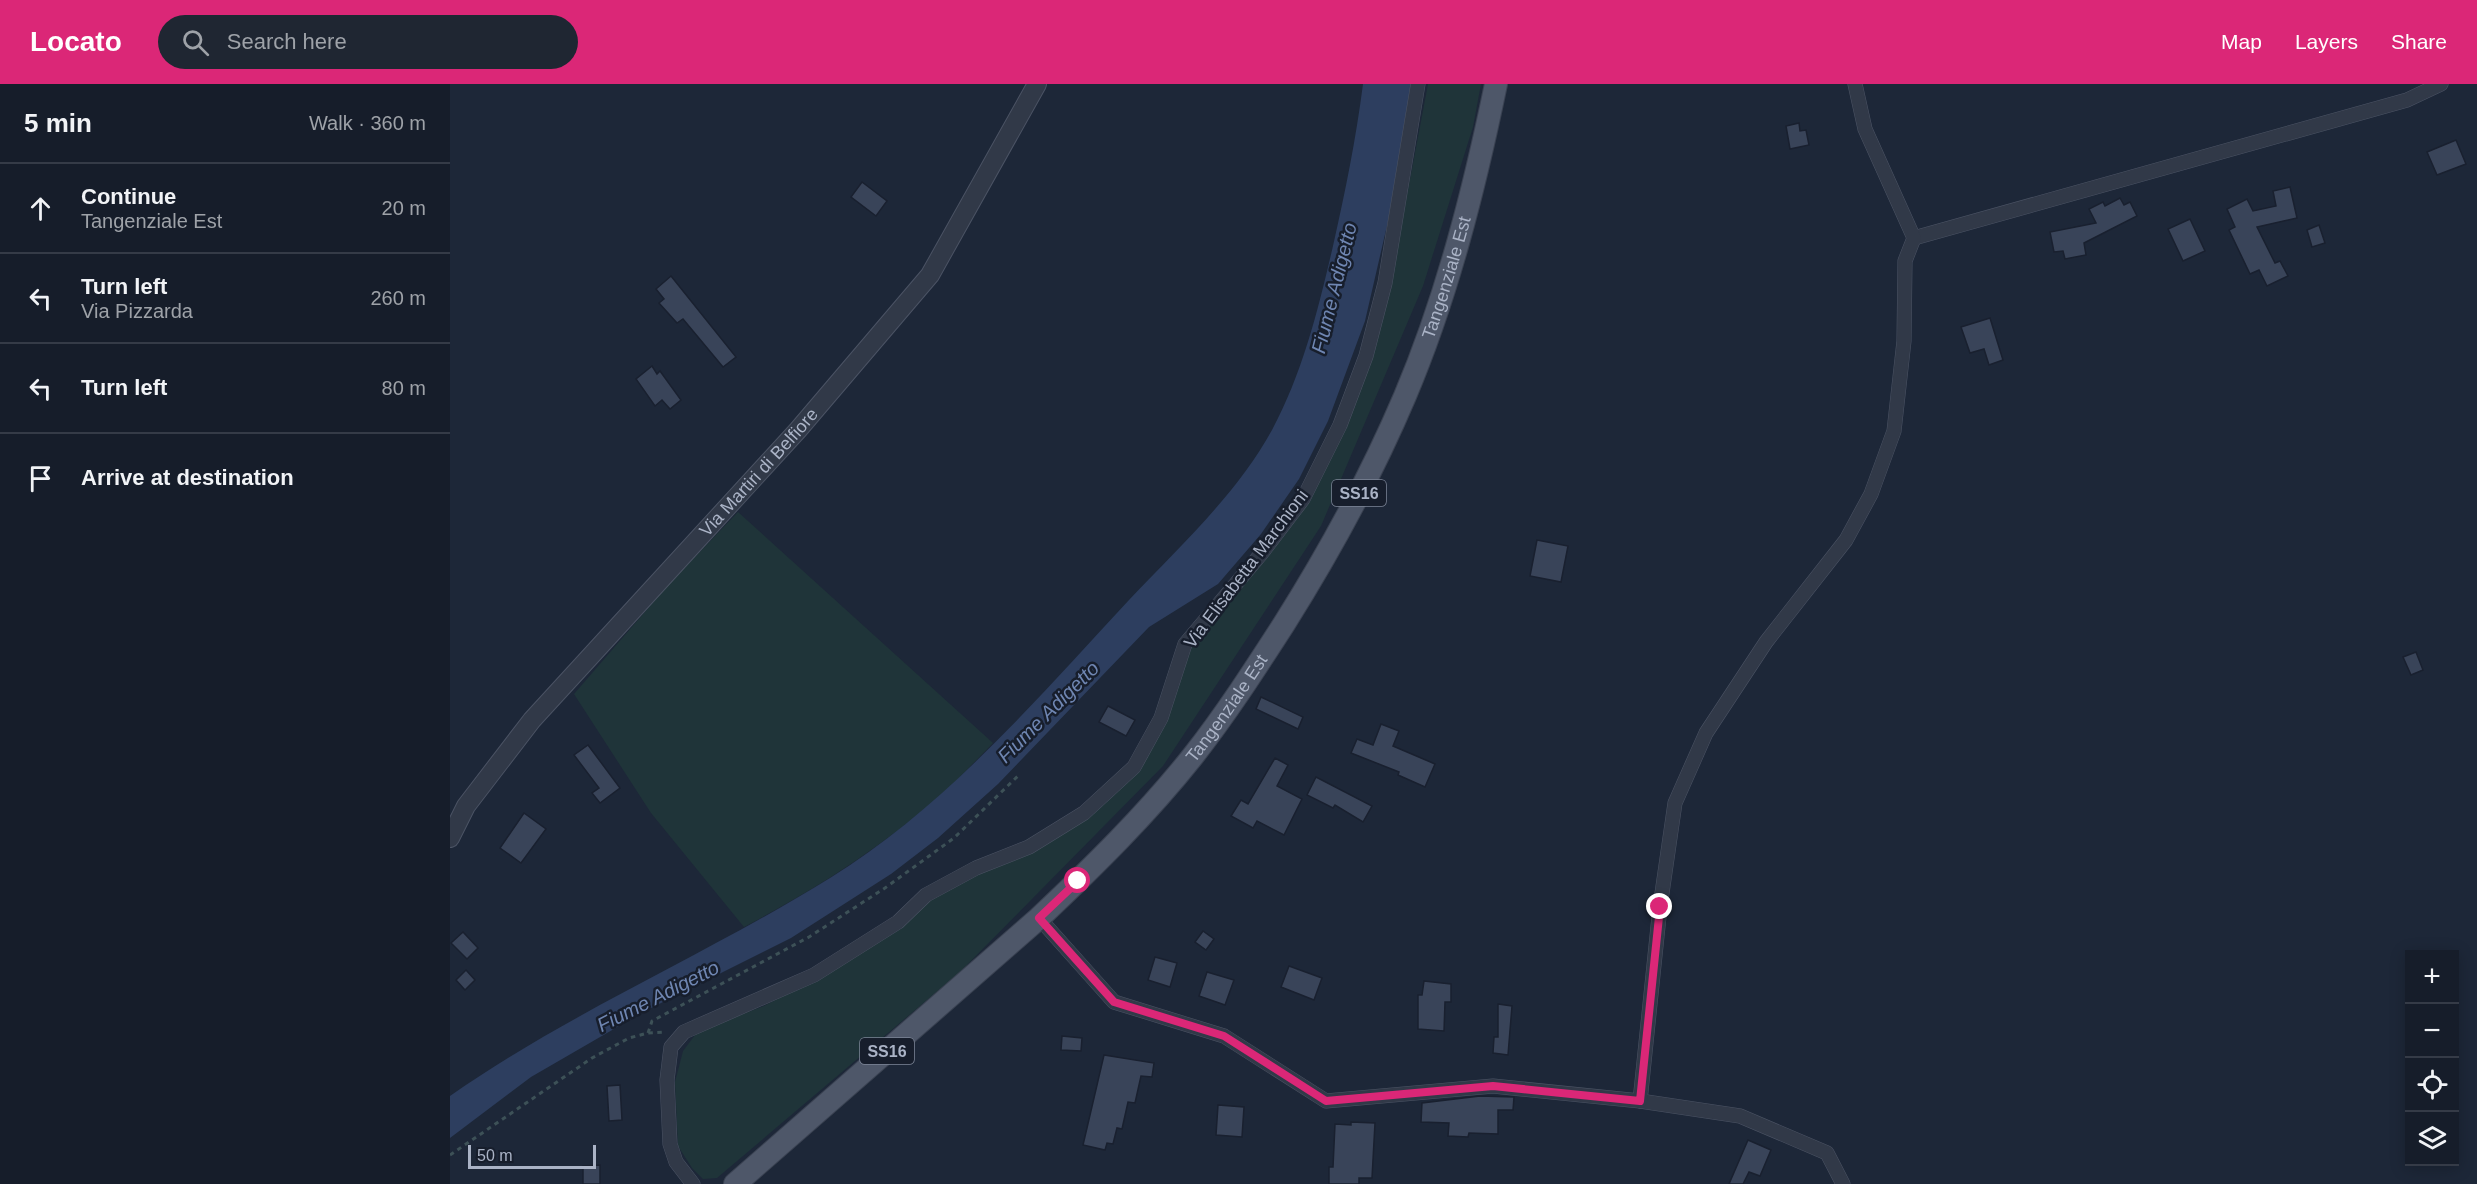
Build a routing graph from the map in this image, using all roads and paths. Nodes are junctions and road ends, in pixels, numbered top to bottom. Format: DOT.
graph roads {
  1 [pos="1037,84"];
  2 [pos="1418,84"];
  3 [pos="1496,84"];
  4 [pos="1856,84"];
  5 [pos="2441,84"];
  6 [pos="1914,238"];
  7 [pos="1020,774"];
  8 [pos="450,838"];
  9 [pos="1039,918"];
  10 [pos="684,1032"];
  11 [pos="648,1033"];
  12 [pos="1640,1101"];
  13 [pos="450,1155"];
  14 [pos="693,1184"];
  15 [pos="735,1184"];
  16 [pos="1843,1184"];
  1 -- 8 [label="street, Via Martiri di Belfiore"];
  2 -- 10 [label="street, Via Elisabetta Marchioni"];
  3 -- 9 [label="main road, Tangenziale Est / SS16"];
  4 -- 6 [label="street"];
  5 -- 6 [label="street"];
  6 -- 12 [label="street"];
  7 -- 11 [label="path"];
  9 -- 12 [label="street"];
  9 -- 15 [label="main road, Tangenziale Est / SS16"];
  10 -- 11 [label="path"];
  10 -- 14 [label="street"];
  11 -- 13 [label="path"];
  12 -- 16 [label="street"];
}
